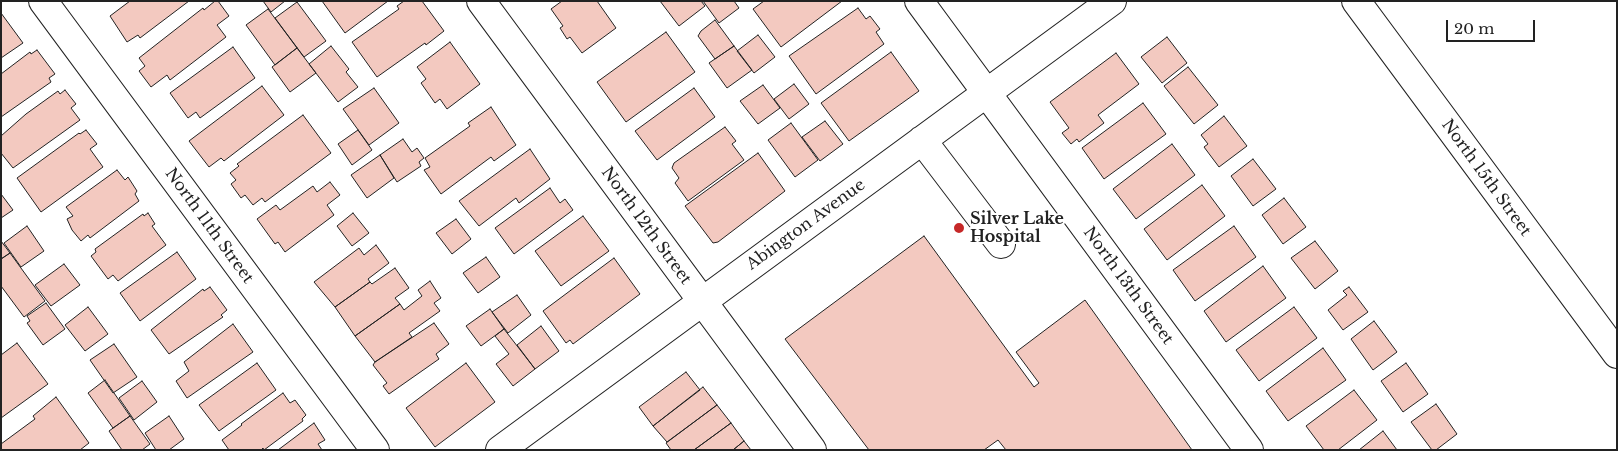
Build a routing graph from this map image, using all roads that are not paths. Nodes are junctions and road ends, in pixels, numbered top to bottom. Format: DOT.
graph roads {
  1 [pos="43,1"];
  2 [pos="481,1"];
  3 [pos="919,1"];
  4 [pos="1112,1"];
  5 [pos="1356,1"];
  6 [pos="986,93"];
  7 [pos="922,140"];
  8 [pos="1001,244"];
  9 [pos="702,301"];
  10 [pos="1617,354"];
  11 [pos="375,450"];
  12 [pos="500,450"];
  13 [pos="812,450"];
  14 [pos="1249,450"];
  1 -- 11 [label="street, North 11th Street"];
  2 -- 9 [label="street, North 12th Street"];
  3 -- 6 [label="street, North 13th Street"];
  4 -- 6 [label="street, Abington Avenue"];
  5 -- 10 [label="street, North 15th Street"];
  6 -- 7 [label="street, Abington Avenue"];
  6 -- 14 [label="street, North 13th Street"];
  7 -- 8 [label="street"];
  7 -- 9 [label="street, Abington Avenue"];
  9 -- 12 [label="street, Abington Avenue"];
  9 -- 13 [label="street, North 12th Street"];
}
